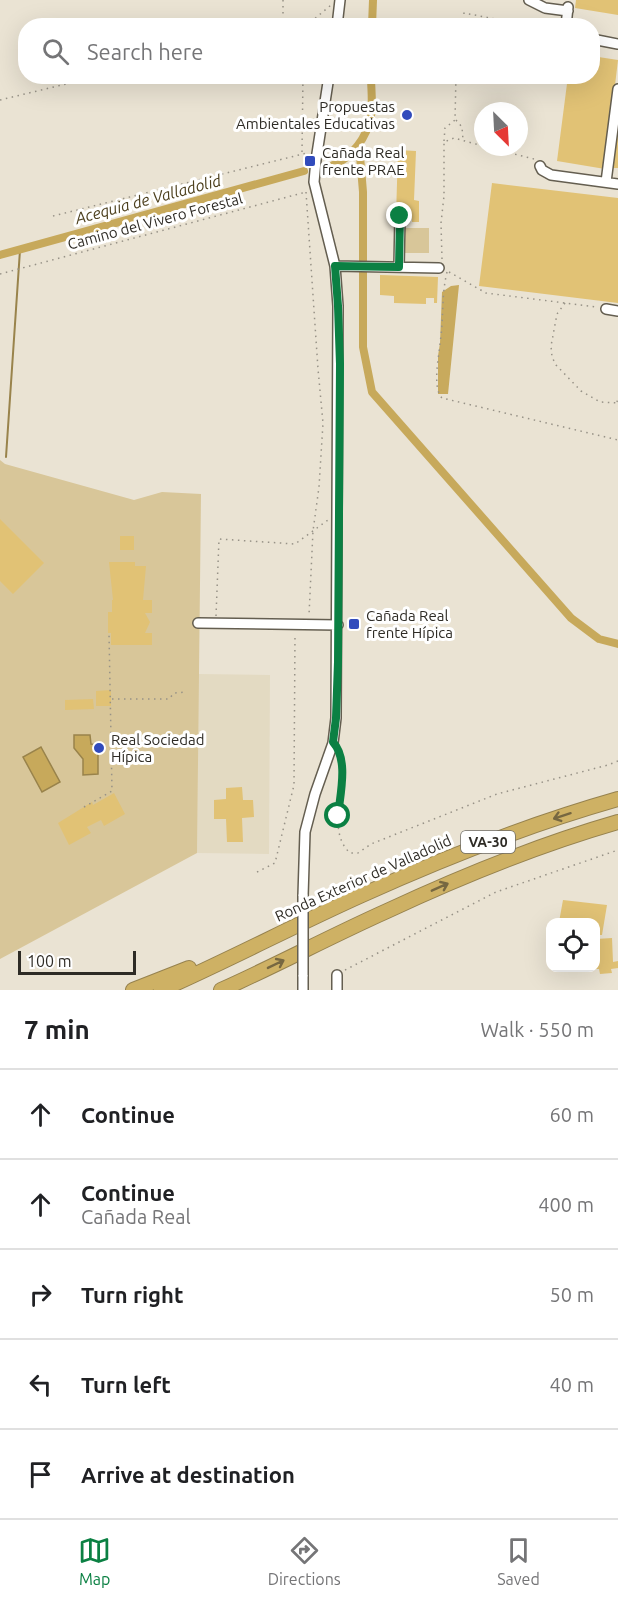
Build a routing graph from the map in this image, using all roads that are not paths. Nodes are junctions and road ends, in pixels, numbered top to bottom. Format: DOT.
graph roads {
  1 [pos="338,0"];
  2 [pos="529,0"];
  3 [pos="337,18"];
  4 [pos="567,18"];
  5 [pos="600,41"];
  6 [pos="618,44"];
  7 [pos="328,84"];
  8 [pos="618,89"];
  9 [pos="540,166"];
  10 [pos="606,182"];
  11 [pos="618,184"];
  12 [pos="400,216"];
  13 [pos="441,265"];
  14 [pos="335,266"];
  15 [pos="399,267"];
  16 [pos="606,309"];
  17 [pos="618,311"];
  18 [pos="198,623"];
  19 [pos="338,625"];
  20 [pos="618,799"];
  21 [pos="618,822"];
  22 [pos="250,947"];
  23 [pos="337,975"];
  24 [pos="133,990"];
  25 [pos="160,990"];
  26 [pos="222,990"];
  27 [pos="303,990"];
  28 [pos="337,990"];
  1 -- 3 [label="street"];
  2 -- 4 [label="street"];
  5 -- 6 [label="street"];
  7 -- 14 [label="street"];
  8 -- 10 [label="street"];
  9 -- 10 [label="street"];
  10 -- 11 [label="street"];
  12 -- 15 [label="street"];
  13 -- 15 [label="street"];
  14 -- 15 [label="street"];
  14 -- 19 [label="street"];
  16 -- 17 [label="street"];
  18 -- 19 [label="street"];
  19 -- 27 [label="street, bridge"];
  20 -- 22 [label="highway, Ronda Exterior de Valladolid / VA-30, one-way"];
  26 -- 21 [label="highway, VA-30, one-way"];
  22 -- 24 [label="highway"];
  22 -- 25 [label="highway, Ronda Exterior de Valladolid / VA-30"];
  23 -- 28 [label="street"];
}
